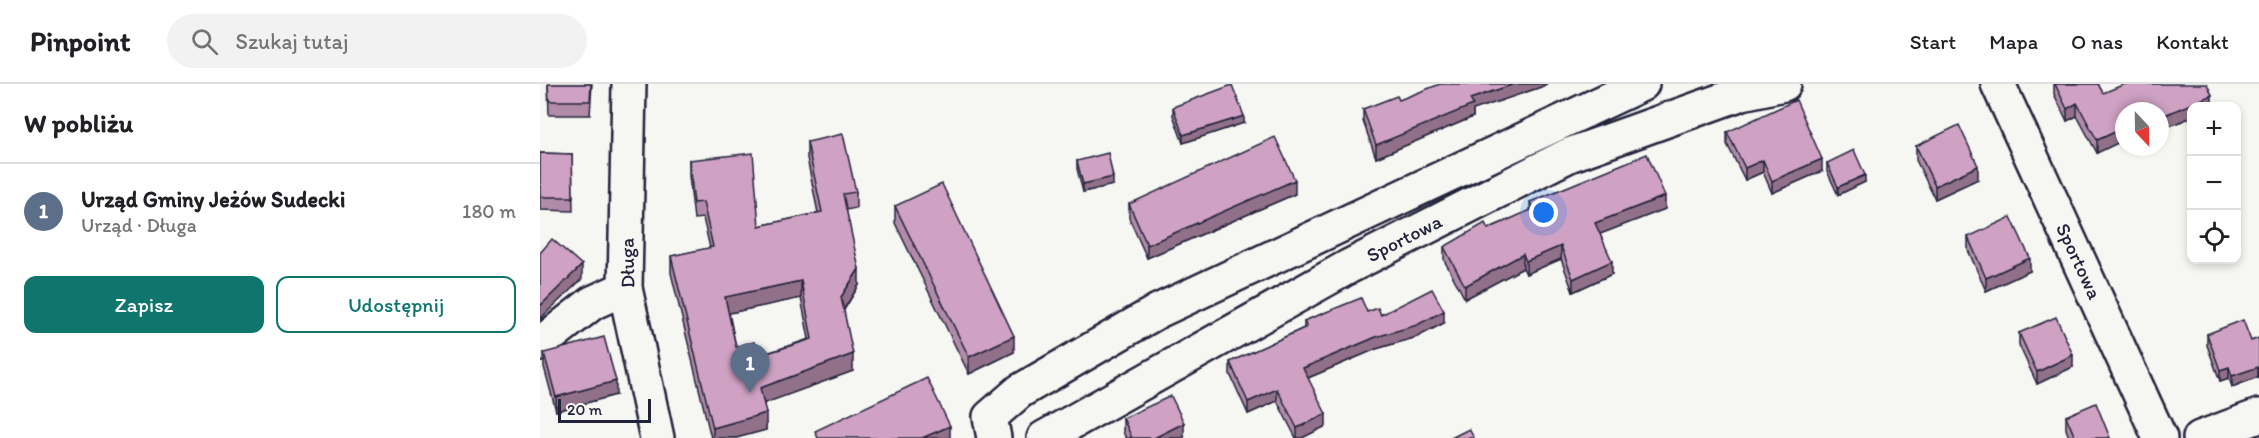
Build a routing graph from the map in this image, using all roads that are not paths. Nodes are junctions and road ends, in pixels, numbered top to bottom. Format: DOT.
graph roads {
  1 [pos="629,84"];
  2 [pos="1642,84"];
  3 [pos="1784,84"];
  4 [pos="1998,84"];
  5 [pos="625,288"];
  6 [pos="540,344"];
  7 [pos="2259,416"];
  8 [pos="657,438"];
  9 [pos="994,438"];
  10 [pos="1044,438"];
  11 [pos="2160,438"];
  12 [pos="2200,438"];
  1 -- 5 [label="street, Długa"];
  2 -- 9 [label="street"];
  3 -- 10 [label="street, Sportowa"];
  4 -- 11 [label="street, Sportowa"];
  5 -- 6 [label="street"];
  5 -- 8 [label="street, Długa"];
  7 -- 12 [label="street"];
}
